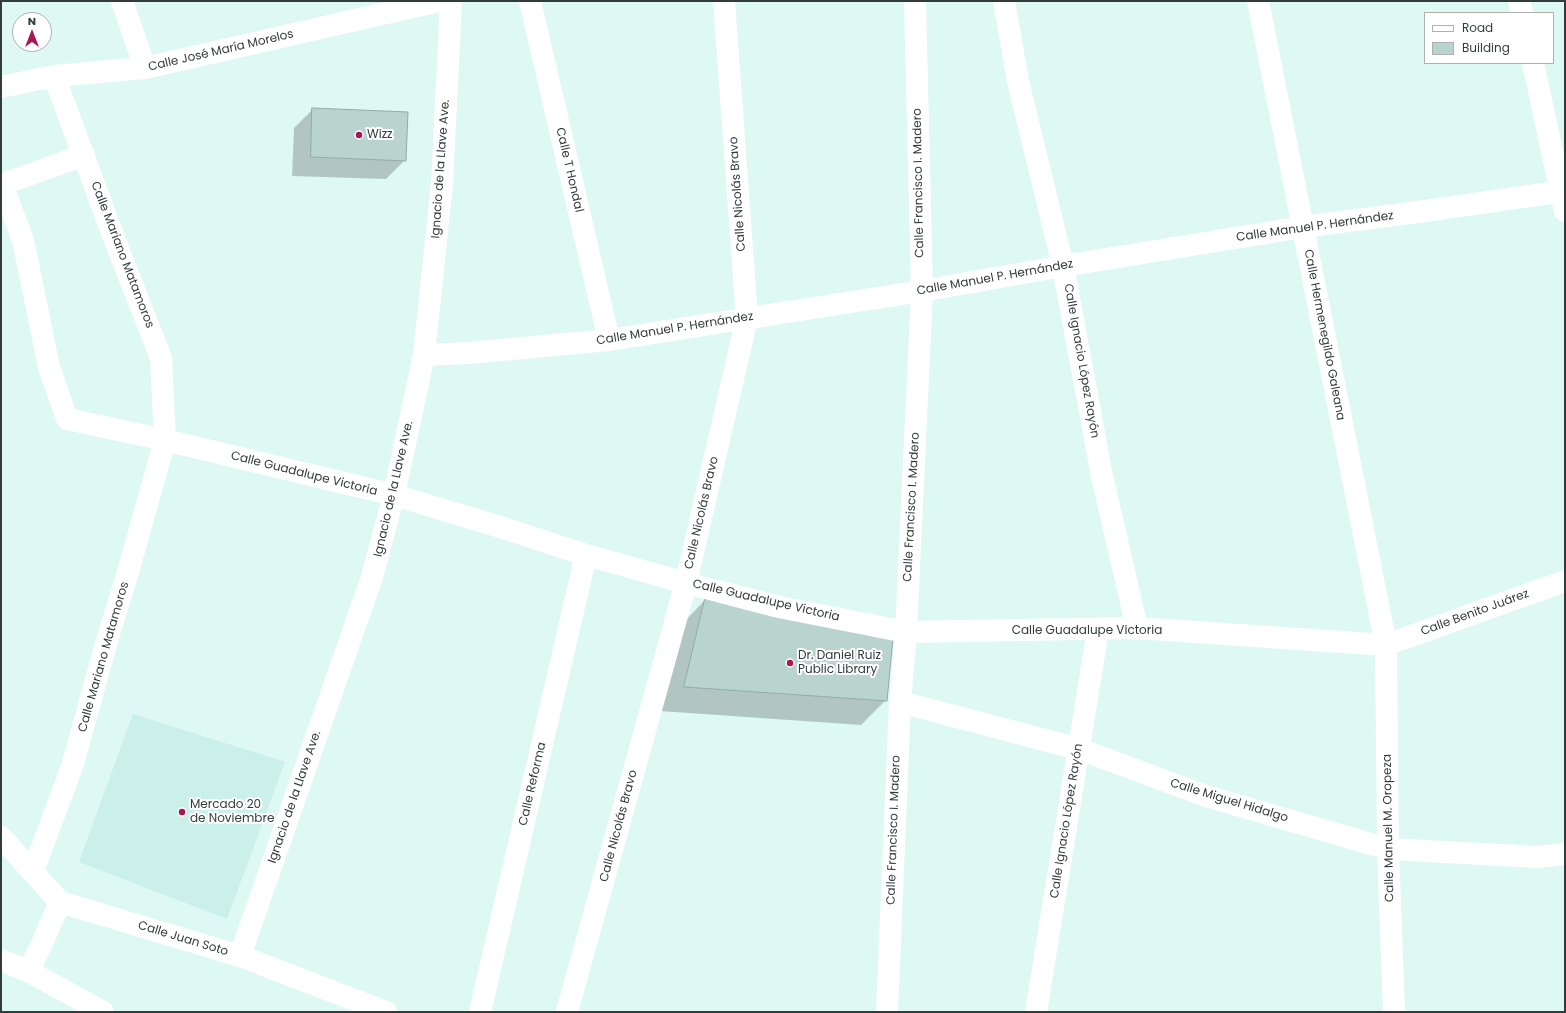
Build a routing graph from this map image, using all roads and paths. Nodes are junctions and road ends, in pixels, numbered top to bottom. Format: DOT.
graph roads {
  1 [pos="122,1"];
  2 [pos="438,1"];
  3 [pos="451,1"];
  4 [pos="530,1"];
  5 [pos="724,1"];
  6 [pos="915,1"];
  7 [pos="1004,1"];
  8 [pos="1258,1"];
  9 [pos="1519,1"];
  10 [pos="1522,12"];
  11 [pos="1533,64"];
  12 [pos="145,68"];
  13 [pos="54,76"];
  14 [pos="1,87"];
  15 [pos="84,156"];
  16 [pos="1,185"];
  17 [pos="1564,198"];
  18 [pos="1303,227"];
  19 [pos="1063,266"];
  20 [pos="922,291"];
  21 [pos="747,318"];
  22 [pos="609,340"];
  23 [pos="424,355"];
  24 [pos="165,440"];
  25 [pos="394,496"];
  26 [pos="586,555"];
  27 [pos="1565,581"];
  28 [pos="686,582"];
  29 [pos="1137,628"];
  30 [pos="1098,630"];
  31 [pos="906,632"];
  32 [pos="1386,645"];
  33 [pos="900,702"];
  34 [pos="1079,749"];
  35 [pos="1,837"];
  36 [pos="1388,849"];
  37 [pos="1565,854"];
  38 [pos="33,871"];
  39 [pos="60,902"];
  40 [pos="240,956"];
  41 [pos="1,960"];
  42 [pos="28,972"];
  43 [pos="103,1012"];
  44 [pos="386,1012"];
  45 [pos="480,1012"];
  46 [pos="567,1012"];
  47 [pos="886,1012"];
  48 [pos="1036,1012"];
  49 [pos="1394,1012"];
  1 -- 12 [label="street"];
  2 -- 12 [label="street, Calle José María Morelos"];
  3 -- 23 [label="street, Ignacio de la Llave Ave."];
  4 -- 22 [label="street, Calle T Hondal"];
  5 -- 21 [label="street, Calle Nicolás Bravo"];
  6 -- 20 [label="street, Calle Francisco I. Madero"];
  7 -- 19 [label="street, Calle Ignacio López Rayón"];
  8 -- 18 [label="street, Calle Hermenegildo Galeana"];
  9 -- 10 [label="street"];
  11 -- 17 [label="street"];
  12 -- 13 [label="street, Calle José María Morelos"];
  13 -- 14 [label="street, Calle José María Morelos"];
  13 -- 15 [label="street, Calle Mariano Matamoros"];
  15 -- 16 [label="street"];
  15 -- 24 [label="street, Calle Mariano Matamoros"];
  16 -- 24 [label="street"];
  17 -- 18 [label="street, Calle Manuel P. Hernández"];
  18 -- 19 [label="street, Calle Manuel P. Hernández"];
  18 -- 32 [label="street, Calle Hermenegildo Galeana"];
  19 -- 20 [label="street, Calle Manuel P. Hernández"];
  19 -- 29 [label="street, Calle Ignacio López Rayón"];
  20 -- 21 [label="street, Calle Manuel P. Hernández"];
  20 -- 31 [label="street, Calle Francisco I. Madero"];
  21 -- 22 [label="street, Calle Manuel P. Hernández"];
  21 -- 28 [label="street, Calle Nicolás Bravo"];
  22 -- 23 [label="street, Calle Manuel P. Hernández"];
  23 -- 25 [label="street, Ignacio de la Llave Ave."];
  24 -- 25 [label="street, Calle Guadalupe Victoria"];
  24 -- 38 [label="street, Calle Mariano Matamoros"];
  25 -- 26 [label="street, Calle Guadalupe Victoria"];
  25 -- 40 [label="street, Ignacio de la Llave Ave."];
  26 -- 28 [label="street, Calle Guadalupe Victoria"];
  26 -- 45 [label="street, Calle Reforma"];
  27 -- 32 [label="street, Calle Benito Juárez"];
  28 -- 31 [label="street, Calle Guadalupe Victoria"];
  28 -- 46 [label="street, Calle Nicolás Bravo"];
  29 -- 30 [label="street, Calle Guadalupe Victoria"];
  29 -- 32 [label="street, Calle Guadalupe Victoria"];
  30 -- 31 [label="street, Calle Guadalupe Victoria"];
  30 -- 34 [label="street, Calle Ignacio López Rayón"];
  31 -- 33 [label="street, Calle Francisco I. Madero"];
  32 -- 36 [label="street, Calle Manuel M. Oropeza"];
  33 -- 34 [label="street, Calle Miguel Hidalgo"];
  33 -- 47 [label="street, Calle Francisco I. Madero"];
  34 -- 36 [label="street, Calle Miguel Hidalgo"];
  34 -- 48 [label="street, Calle Ignacio López Rayón"];
  35 -- 38 [label="street"];
  36 -- 37 [label="street, Calle Miguel Hidalgo"];
  36 -- 49 [label="street, Calle Manuel M. Oropeza"];
  38 -- 39 [label="street"];
  39 -- 40 [label="street, Calle Juan Soto"];
  39 -- 42 [label="street"];
  40 -- 44 [label="street, Calle Juan Soto"];
  41 -- 42 [label="street"];
  42 -- 43 [label="street"];
}
